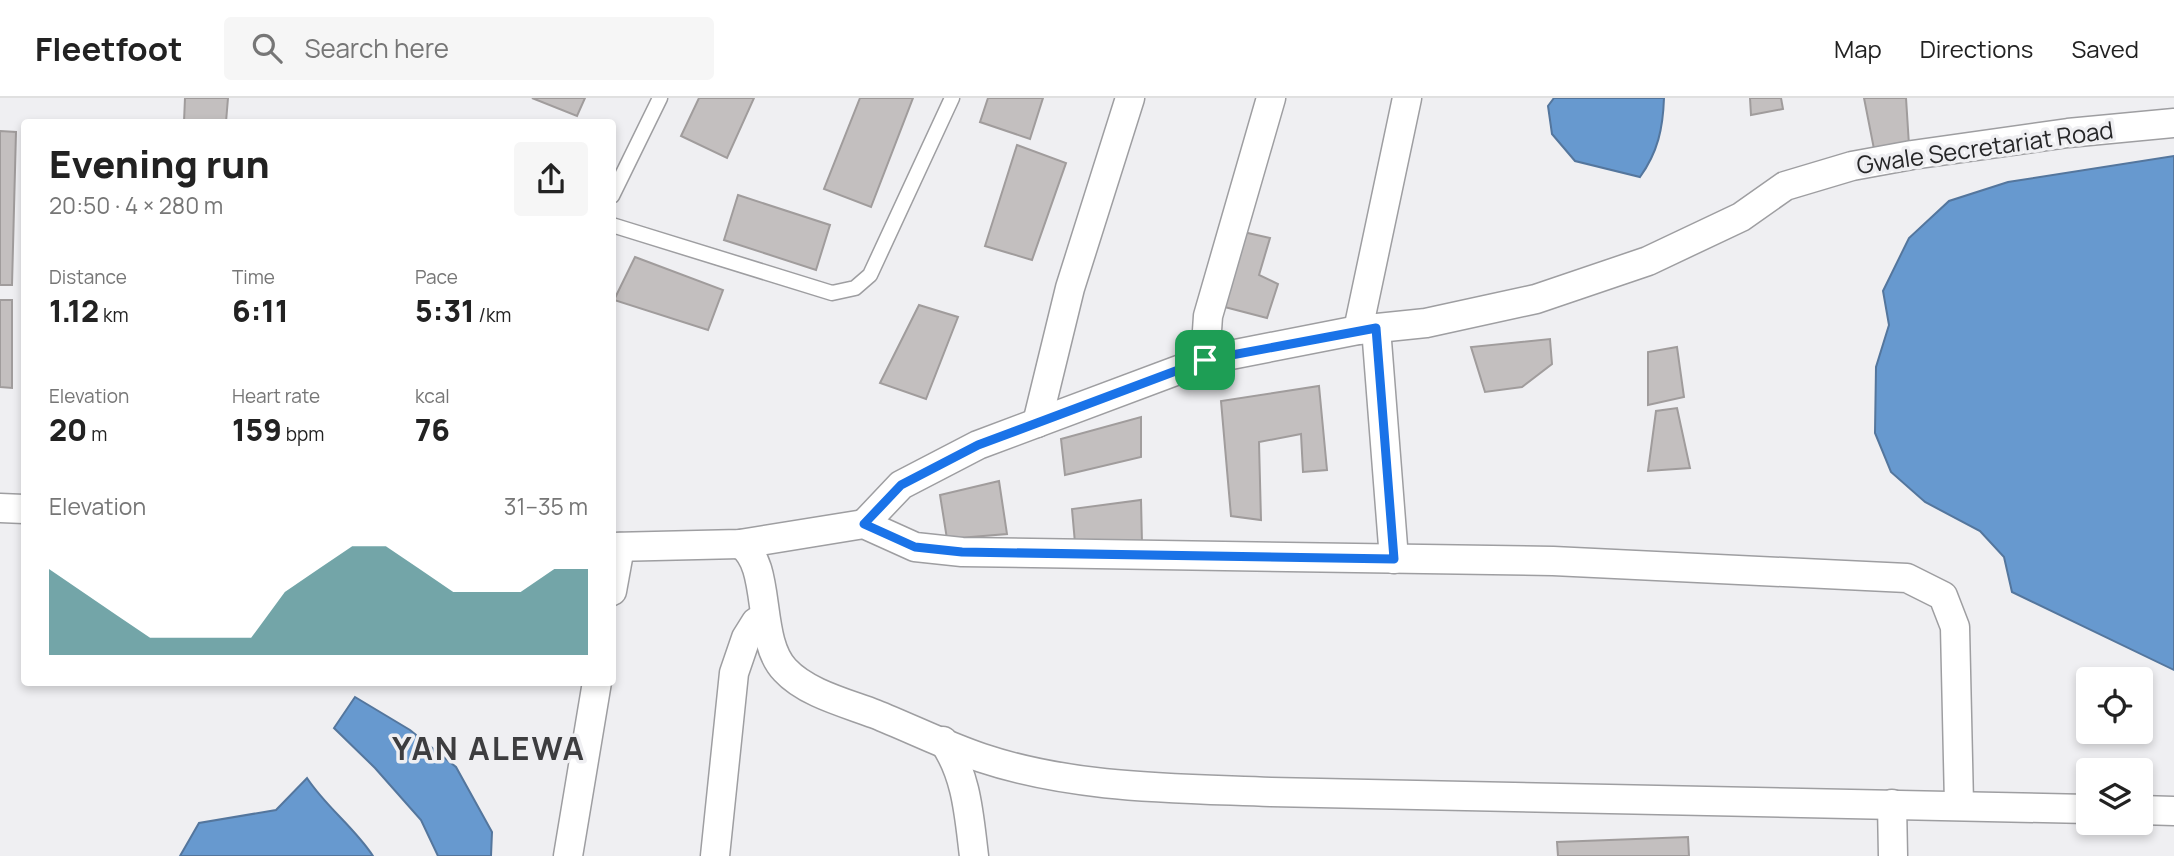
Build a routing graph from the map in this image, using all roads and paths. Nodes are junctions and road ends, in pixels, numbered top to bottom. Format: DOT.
graph roads {
  1 [pos="660,98"];
  2 [pos="952,98"];
  3 [pos="1130,98"];
  4 [pos="1271,98"];
  5 [pos="1408,98"];
  6 [pos="2174,123"];
  7 [pos="616,188"];
  8 [pos="616,226"];
  9 [pos="1367,329"];
  10 [pos="1205,360"];
  11 [pos="1037,423"];
  12 [pos="0,509"];
  13 [pos="21,509"];
  14 [pos="864,524"];
  15 [pos="740,544"];
  16 [pos="616,547"];
  17 [pos="1394,559"];
  18 [pos="765,617"];
  19 [pos="596,686"];
  20 [pos="943,741"];
  21 [pos="1892,804"];
  22 [pos="1959,804"];
  23 [pos="2076,809"];
  24 [pos="2153,810"];
  25 [pos="2174,811"];
  26 [pos="568,856"];
  27 [pos="715,856"];
  28 [pos="974,856"];
  29 [pos="1893,856"];
  1 -- 7 [label="lane"];
  2 -- 8 [label="lane"];
  3 -- 11 [label="street"];
  4 -- 10 [label="street"];
  5 -- 9 [label="street"];
  6 -- 9 [label="street, Gwale Secretariat Road"];
  9 -- 10 [label="street, Gwale Secretariat Road"];
  9 -- 17 [label="street"];
  10 -- 11 [label="street, Gwale Secretariat Road"];
  11 -- 14 [label="street, Gwale Secretariat Road"];
  12 -- 13 [label="street"];
  14 -- 15 [label="street"];
  14 -- 17 [label="street"];
  15 -- 16 [label="street"];
  15 -- 18 [label="street"];
  17 -- 22 [label="street"];
  18 -- 20 [label="street"];
  18 -- 27 [label="street"];
  19 -- 26 [label="street"];
  20 -- 21 [label="street"];
  20 -- 28 [label="street"];
  21 -- 22 [label="street"];
  21 -- 29 [label="street"];
  22 -- 23 [label="street"];
  24 -- 25 [label="street"];
}
